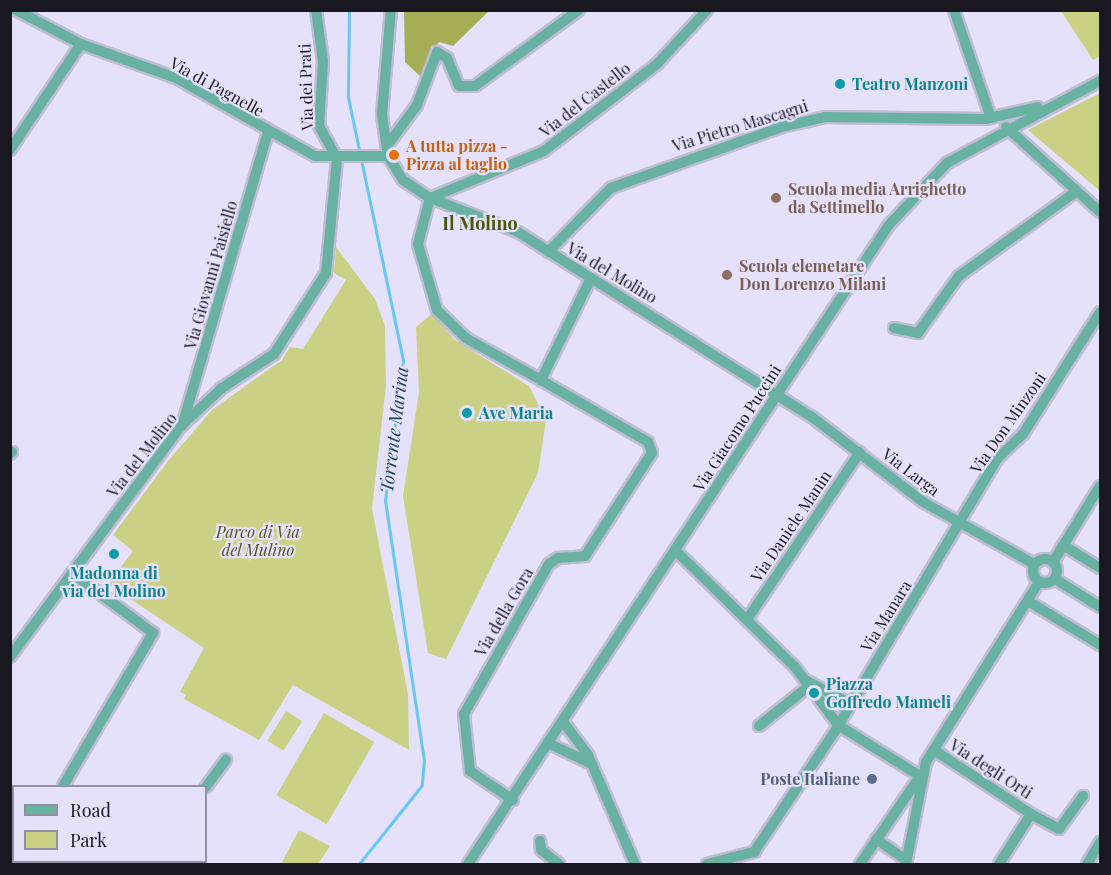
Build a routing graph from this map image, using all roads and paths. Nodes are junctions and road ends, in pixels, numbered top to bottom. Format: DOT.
graph roads {
  1 [pos="16,10"];
  2 [pos="316,10"];
  3 [pos="391,10"];
  4 [pos="579,10"];
  5 [pos="707,10"];
  6 [pos="954,10"];
  7 [pos="81,44"];
  8 [pos="1101,81"];
  9 [pos="1044,107"];
  10 [pos="992,118"];
  11 [pos="1006,127"];
  12 [pos="268,132"];
  13 [pos="10,150"];
  14 [pos="385,153"];
  15 [pos="341,158"];
  16 [pos="1074,193"];
  17 [pos="430,198"];
  18 [pos="1101,212"];
  19 [pos="548,252"];
  20 [pos="591,278"];
  21 [pos="1101,312"];
  22 [pos="894,328"];
  23 [pos="541,380"];
  24 [pos="777,395"];
  25 [pos="182,426"];
  26 [pos="860,452"];
  27 [pos="1101,486"];
  28 [pos="961,523"];
  29 [pos="1063,545"];
  30 [pos="675,550"];
  31 [pos="1053,561"];
  32 [pos="1034,564"];
  33 [pos="1101,568"];
  34 [pos="72,573"];
  35 [pos="1055,579"];
  36 [pos="1039,582"];
  37 [pos="1028,601"];
  38 [pos="1101,607"];
  39 [pos="748,618"];
  40 [pos="1101,645"];
  41 [pos="12,650"];
  42 [pos="807,683"];
  43 [pos="849,703"];
  44 [pos="564,723"];
  45 [pos="838,725"];
  46 [pos="759,726"];
  47 [pos="550,744"];
  48 [pos="934,750"];
  49 [pos="226,759"];
  50 [pos="594,768"];
  51 [pos="920,776"];
  52 [pos="64,785"];
  53 [pos="207,786"];
  54 [pos="1083,796"];
  55 [pos="513,800"];
  56 [pos="1031,814"];
  57 [pos="876,839"];
  58 [pos="540,841"];
  59 [pos="1101,842"];
  60 [pos="906,862"];
  61 [pos="468,864"];
  62 [pos="559,864"];
  63 [pos="635,864"];
  64 [pos="707,864"];
  65 [pos="860,864"];
  66 [pos="999,864"];
  67 [pos="1087,864"];
  1 -- 7 [label="street, Via di Pagnelle"];
  2 -- 15 [label="street, Via dei Prati"];
  3 -- 14 [label="street"];
  4 -- 14 [label="street"];
  5 -- 17 [label="street, Via del Castello"];
  6 -- 10 [label="street"];
  7 -- 12 [label="street, Via di Pagnelle"];
  7 -- 13 [label="street"];
  8 -- 9 [label="street, Via Giacomo Puccini"];
  9 -- 10 [label="street, Via Pietro Mascagni"];
  9 -- 11 [label="street, Via Giacomo Puccini"];
  10 -- 19 [label="street, Via Pietro Mascagni"];
  11 -- 16 [label="street"];
  11 -- 24 [label="street, Via Giacomo Puccini"];
  12 -- 15 [label="street, Via di Pagnelle"];
  12 -- 25 [label="street, Via Giovanni Paisiello"];
  14 -- 15 [label="street"];
  14 -- 17 [label="street, Via del Molino"];
  15 -- 25 [label="street, Via del Molino"];
  16 -- 18 [label="street"];
  16 -- 22 [label="street"];
  17 -- 19 [label="street, Via del Molino"];
  17 -- 23 [label="street"];
  19 -- 20 [label="street, Via del Molino"];
  20 -- 23 [label="street"];
  20 -- 24 [label="street, Via del Molino"];
  21 -- 28 [label="street, Via Don Minzoni"];
  23 -- 55 [label="street, Via della Gora"];
  24 -- 26 [label="street, Via Larga"];
  24 -- 30 [label="street, Via Giacomo Puccini"];
  25 -- 34 [label="street, Via del Molino"];
  26 -- 28 [label="street, Via Larga"];
  26 -- 39 [label="street, Via Daniele Manin"];
  27 -- 29 [label="street"];
  28 -- 32 [label="street, Via Larga"];
  28 -- 43 [label="street, Via Manara"];
  29 -- 31 [label="street"];
  29 -- 33 [label="street"];
  30 -- 39 [label="street"];
  30 -- 44 [label="street, Via Giacomo Puccini"];
  31 -- 32 [label="street"];
  31 -- 35 [label="street"];
  32 -- 36 [label="street"];
  34 -- 41 [label="street, Via del Molino"];
  34 -- 52 [label="street"];
  35 -- 36 [label="street"];
  35 -- 38 [label="street"];
  36 -- 37 [label="street"];
  37 -- 40 [label="street"];
  37 -- 48 [label="street"];
  39 -- 42 [label="street"];
  42 -- 43 [label="street"];
  42 -- 45 [label="street"];
  42 -- 46 [label="street"];
  43 -- 45 [label="street, Via Manara"];
  44 -- 47 [label="street, Via Giacomo Puccini"];
  44 -- 50 [label="street"];
  45 -- 51 [label="street"];
  45 -- 64 [label="street, Via Manara"];
  47 -- 50 [label="street"];
  47 -- 55 [label="street, Via Giacomo Puccini"];
  48 -- 51 [label="street"];
  48 -- 56 [label="street, Via degli Orti"];
  49 -- 53 [label="street"];
  50 -- 63 [label="street"];
  51 -- 57 [label="street"];
  51 -- 60 [label="street"];
  54 -- 56 [label="street, Via degli Orti"];
  55 -- 61 [label="street, Via Giacomo Puccini"];
  56 -- 66 [label="street, Via degli Orti"];
  57 -- 60 [label="street"];
  57 -- 65 [label="street"];
  58 -- 62 [label="street"];
  59 -- 67 [label="street"];
}
